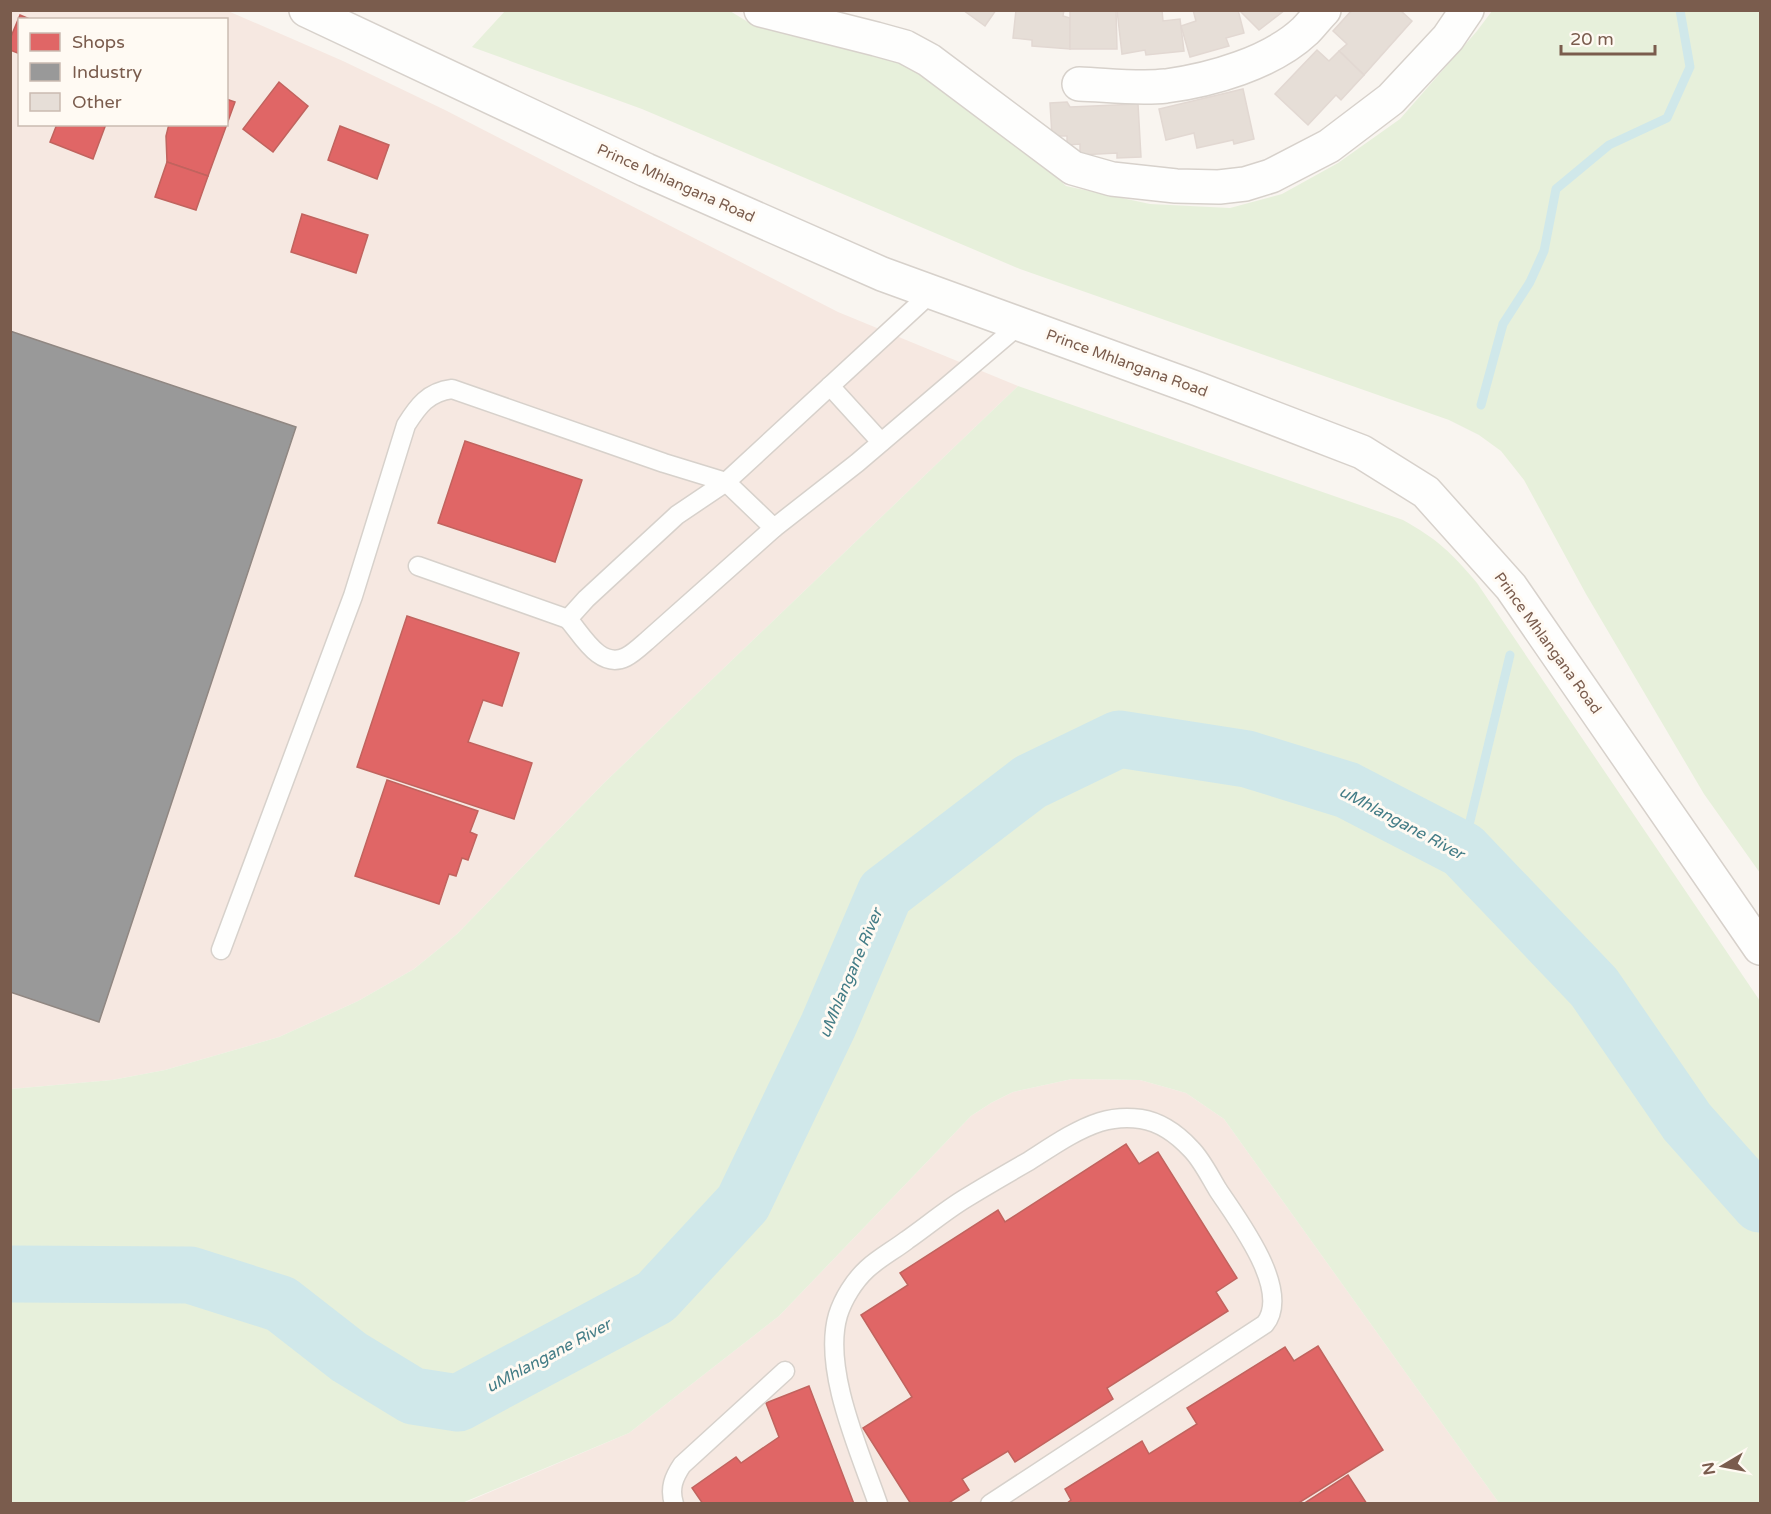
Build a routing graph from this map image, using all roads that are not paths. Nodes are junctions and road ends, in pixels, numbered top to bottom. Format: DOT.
graph roads {
  1 [pos="761,10"];
  2 [pos="1324,10"];
  3 [pos="1467,10"];
  4 [pos="310,11"];
  5 [pos="1079,84"];
  6 [pos="931,293"];
  7 [pos="1019,325"];
  8 [pos="830,386"];
  9 [pos="881,442"];
  10 [pos="726,482"];
  11 [pos="774,528"];
  12 [pos="418,566"];
  13 [pos="568,619"];
  14 [pos="1761,948"];
  15 [pos="221,950"];
  16 [pos="785,1371"];
  17 [pos="674,1503"];
  18 [pos="878,1503"];
  19 [pos="990,1503"];
  1 -- 3 [label="street"];
  2 -- 5 [label="street"];
  4 -- 6 [label="street, Prince Mhlangana Road"];
  6 -- 7 [label="street, Prince Mhlangana Road"];
  6 -- 8 [label="lane"];
  7 -- 9 [label="lane"];
  7 -- 14 [label="street, Prince Mhlangana Road"];
  8 -- 9 [label="lane"];
  8 -- 10 [label="lane"];
  9 -- 11 [label="lane"];
  10 -- 11 [label="lane"];
  10 -- 13 [label="lane"];
  10 -- 15 [label="lane"];
  11 -- 13 [label="lane"];
  12 -- 13 [label="lane"];
  16 -- 17 [label="lane"];
  18 -- 19 [label="lane"];
}
